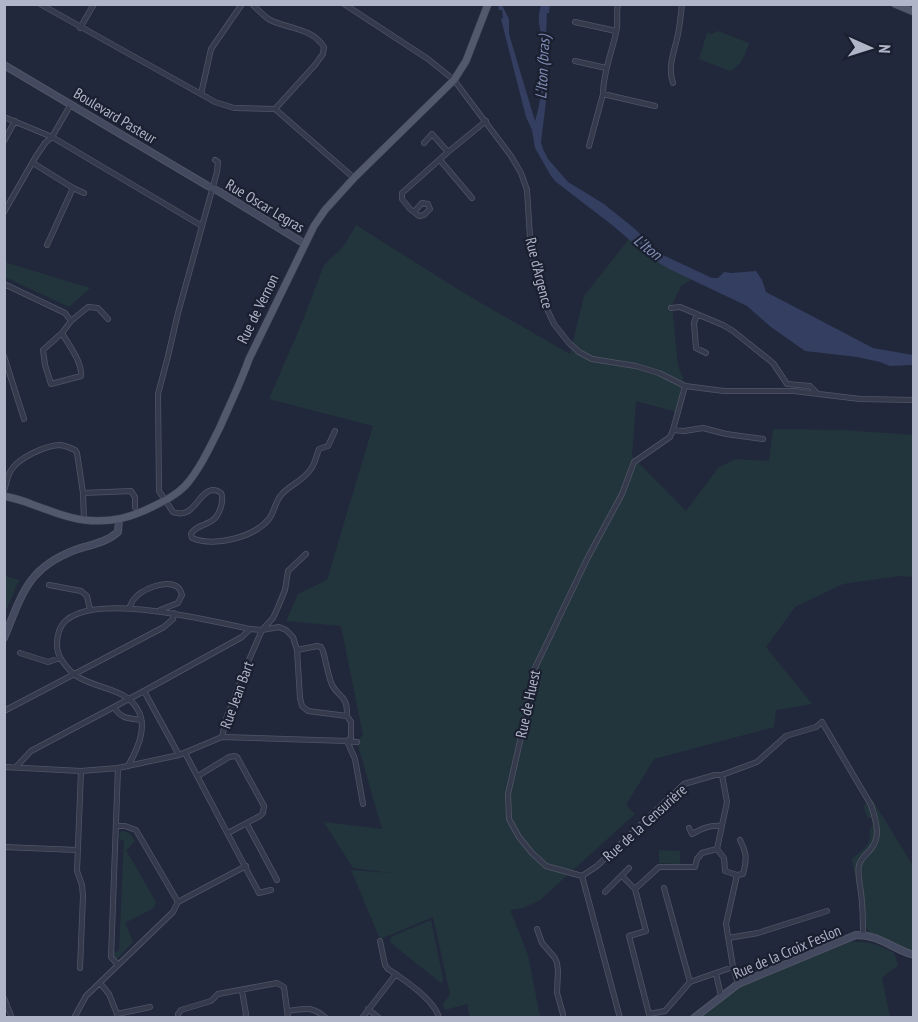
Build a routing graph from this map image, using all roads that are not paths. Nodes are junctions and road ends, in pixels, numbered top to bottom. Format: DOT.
graph roads {
  1 [pos="40,4"];
  2 [pos="94,4"];
  3 [pos="242,4"];
  4 [pos="252,4"];
  5 [pos="344,4"];
  6 [pos="488,4"];
  7 [pos="618,4"];
  8 [pos="682,4"];
  9 [pos="895,4"];
  10 [pos="914,12"];
  11 [pos="575,22"];
  12 [pos="80,28"];
  13 [pos="616,31"];
  14 [pos="575,61"];
  15 [pos="4,65"];
  16 [pos="606,68"];
  17 [pos="454,80"];
  18 [pos="673,83"];
  19 [pos="201,94"];
  20 [pos="603,94"];
  21 [pos="70,104"];
  22 [pos="656,106"];
  23 [pos="275,109"];
  24 [pos="4,117"];
  25 [pos="15,121"];
  26 [pos="486,121"];
  27 [pos="52,137"];
  28 [pos="4,141"];
  29 [pos="424,143"];
  30 [pos="589,146"];
  31 [pos="448,152"];
  32 [pos="215,160"];
  33 [pos="440,160"];
  34 [pos="33,163"];
  35 [pos="354,178"];
  36 [pos="73,188"];
  37 [pos="212,188"];
  38 [pos="84,193"];
  39 [pos="472,198"];
  40 [pos="4,212"];
  41 [pos="414,212"];
  42 [pos="202,226"];
  43 [pos="305,244"];
  44 [pos="47,245"];
  45 [pos="4,284"];
  46 [pos="671,308"];
  47 [pos="697,314"];
  48 [pos="108,319"];
  49 [pos="71,321"];
  50 [pos="62,333"];
  51 [pos="706,352"];
  52 [pos="4,356"];
  53 [pos="684,386"];
  54 [pos="818,393"];
  55 [pos="914,400"];
  56 [pos="24,419"];
  57 [pos="673,430"];
  58 [pos="335,431"];
  59 [pos="763,439"];
  60 [pos="4,491"];
  61 [pos="83,493"];
  62 [pos="4,496"];
  63 [pos="166,501"];
  64 [pos="135,507"];
  65 [pos="119,519"];
  66 [pos="84,520"];
  67 [pos="306,554"];
  68 [pos="49,585"];
  69 [pos="129,608"];
  70 [pos="90,610"];
  71 [pos="158,611"];
  72 [pos="174,613"];
  73 [pos="250,628"];
  74 [pos="262,630"];
  75 [pos="4,638"];
  76 [pos="297,650"];
  77 [pos="20,653"];
  78 [pos="60,658"];
  79 [pos="75,675"];
  80 [pos="144,691"];
  81 [pos="129,699"];
  82 [pos="114,707"];
  83 [pos="4,711"];
  84 [pos="347,716"];
  85 [pos="141,720"];
  86 [pos="222,736"];
  87 [pos="347,741"];
  88 [pos="357,742"];
  89 [pos="182,754"];
  90 [pos="128,766"];
  91 [pos="4,767"];
  92 [pos="16,767"];
  93 [pos="118,768"];
  94 [pos="81,771"];
  95 [pos="722,775"];
  96 [pos="198,776"];
  97 [pos="363,804"];
  98 [pos="247,824"];
  99 [pos="116,826"];
  100 [pos="722,826"];
  101 [pos="689,828"];
  102 [pos="228,833"];
  103 [pos="740,840"];
  104 [pos="4,847"];
  105 [pos="717,849"];
  106 [pos="77,850"];
  107 [pos="246,866"];
  108 [pos="629,868"];
  109 [pos="736,875"];
  110 [pos="582,876"];
  111 [pos="622,876"];
  112 [pos="277,880"];
  113 [pos="664,888"];
  114 [pos="635,889"];
  115 [pos="271,890"];
  116 [pos="605,892"];
  117 [pos="178,902"];
  118 [pos="827,911"];
  119 [pos="537,929"];
  120 [pos="863,935"];
  121 [pos="728,938"];
  122 [pos="380,940"];
  123 [pos="914,955"];
  124 [pos="118,965"];
  125 [pos="733,967"];
  126 [pos="80,968"];
  127 [pos="396,974"];
  128 [pos="716,974"];
  129 [pos="690,982"];
  130 [pos="100,983"];
  131 [pos="738,984"];
  132 [pos="242,991"];
  133 [pos="721,996"];
  134 [pos="4,998"];
  135 [pos="150,1007"];
  136 [pos="368,1009"];
  137 [pos="287,1011"];
  138 [pos="117,1016"];
  139 [pos="565,1016"];
  140 [pos="649,1016"];
  141 [pos="12,1017"];
  142 [pos="74,1017"];
  143 [pos="178,1017"];
  144 [pos="245,1017"];
  145 [pos="288,1017"];
  146 [pos="326,1017"];
  147 [pos="362,1017"];
  148 [pos="379,1017"];
  149 [pos="439,1017"];
  150 [pos="620,1017"];
  151 [pos="694,1017"];
  1 -- 12 [label="street"];
  2 -- 12 [label="street"];
  3 -- 19 [label="street"];
  4 -- 23 [label="street"];
  5 -- 17 [label="street, Rue d'Argence"];
  6 -- 17 [label="main road, Rue de Vernon"];
  7 -- 13 [label="street"];
  8 -- 18 [label="street"];
  9 -- 10 [label="main road"];
  11 -- 13 [label="street"];
  12 -- 19 [label="street"];
  13 -- 16 [label="street"];
  14 -- 16 [label="street"];
  15 -- 21 [label="street, Boulevard Pasteur"];
  16 -- 20 [label="street"];
  17 -- 26 [label="street, Rue d'Argence"];
  17 -- 35 [label="main road, Rue de Vernon"];
  19 -- 23 [label="street"];
  20 -- 22 [label="street"];
  20 -- 30 [label="street"];
  21 -- 27 [label="street"];
  21 -- 37 [label="street, Boulevard Pasteur"];
  23 -- 35 [label="street"];
  24 -- 25 [label="street"];
  25 -- 27 [label="street"];
  25 -- 28 [label="street"];
  26 -- 31 [label="street"];
  26 -- 53 [label="street, Rue d'Argence"];
  27 -- 34 [label="street"];
  27 -- 42 [label="street"];
  29 -- 31 [label="street"];
  31 -- 33 [label="street"];
  32 -- 37 [label="street"];
  33 -- 39 [label="street"];
  33 -- 41 [label="street"];
  34 -- 36 [label="street"];
  34 -- 40 [label="street"];
  35 -- 43 [label="main road, Rue de Vernon"];
  36 -- 38 [label="street"];
  36 -- 44 [label="street"];
  37 -- 42 [label="street"];
  37 -- 43 [label="street, Rue Oscar Legras"];
  42 -- 63 [label="street"];
  43 -- 63 [label="main road, Rue de Vernon"];
  45 -- 49 [label="street"];
  46 -- 47 [label="street"];
  47 -- 51 [label="street"];
  47 -- 54 [label="street"];
  48 -- 49 [label="street"];
  49 -- 50 [label="street"];
  50 -- 50 [label="street"];
  52 -- 56 [label="street"];
  53 -- 54 [label="street, Rue d'Argence"];
  53 -- 57 [label="street"];
  54 -- 55 [label="street, Rue d'Argence"];
  57 -- 59 [label="street"];
  57 -- 110 [label="street, Rue de Huest"];
  58 -- 63 [label="street"];
  60 -- 61 [label="street"];
  61 -- 64 [label="street"];
  61 -- 66 [label="street"];
  62 -- 66 [label="main road, Rue de Vernon"];
  63 -- 65 [label="main road, Rue de Vernon"];
  65 -- 66 [label="main road, Rue de Vernon"];
  65 -- 75 [label="street"];
  67 -- 74 [label="street, Rue Jean Bart"];
  68 -- 70 [label="street"];
  69 -- 70 [label="street"];
  69 -- 71 [label="street"];
  69 -- 71 [label="street"];
  70 -- 78 [label="street"];
  71 -- 72 [label="street"];
  72 -- 73 [label="street"];
  72 -- 79 [label="street"];
  73 -- 74 [label="street"];
  73 -- 80 [label="street"];
  74 -- 76 [label="street"];
  74 -- 86 [label="street, Rue Jean Bart"];
  76 -- 84 [label="street"];
  76 -- 84 [label="street"];
  77 -- 78 [label="street"];
  78 -- 79 [label="street"];
  79 -- 81 [label="street"];
  79 -- 83 [label="street"];
  80 -- 81 [label="street"];
  80 -- 89 [label="street"];
  81 -- 82 [label="street"];
  81 -- 85 [label="street"];
  82 -- 85 [label="street"];
  82 -- 92 [label="street"];
  84 -- 87 [label="street"];
  85 -- 90 [label="street"];
  86 -- 87 [label="street"];
  86 -- 89 [label="street, Rue Jean Bart"];
  87 -- 88 [label="street"];
  87 -- 97 [label="street"];
  89 -- 90 [label="street, Rue Jean Bart"];
  89 -- 96 [label="street"];
  90 -- 93 [label="street, Rue Jean Bart"];
  91 -- 92 [label="street, Rue Jean Bart"];
  92 -- 94 [label="street, Rue Jean Bart"];
  93 -- 94 [label="street, Rue Jean Bart"];
  93 -- 99 [label="street"];
  94 -- 106 [label="street"];
  95 -- 100 [label="street"];
  95 -- 110 [label="street, Rue de la Censurière"];
  95 -- 120 [label="street, Rue de la Censurière"];
  96 -- 98 [label="street"];
  96 -- 102 [label="street"];
  98 -- 102 [label="street"];
  98 -- 112 [label="street"];
  99 -- 117 [label="street"];
  99 -- 124 [label="street"];
  100 -- 101 [label="street"];
  100 -- 105 [label="street"];
  102 -- 107 [label="street"];
  103 -- 109 [label="street"];
  104 -- 106 [label="street"];
  105 -- 109 [label="street"];
  105 -- 114 [label="street"];
  106 -- 126 [label="street"];
  107 -- 115 [label="street"];
  107 -- 117 [label="street"];
  108 -- 111 [label="street"];
  109 -- 121 [label="street"];
  110 -- 150 [label="street"];
  111 -- 114 [label="street"];
  111 -- 116 [label="street"];
  113 -- 129 [label="street"];
  114 -- 140 [label="street"];
  117 -- 124 [label="street"];
  118 -- 121 [label="street"];
  119 -- 139 [label="street"];
  120 -- 123 [label="street"];
  120 -- 131 [label="street, Rue de la Croix Feslon"];
  121 -- 125 [label="street"];
  122 -- 127 [label="street"];
  124 -- 130 [label="street"];
  125 -- 128 [label="street"];
  125 -- 131 [label="street"];
  127 -- 136 [label="street"];
  127 -- 149 [label="street"];
  128 -- 129 [label="street"];
  128 -- 133 [label="street"];
  129 -- 140 [label="street"];
  130 -- 138 [label="street"];
  130 -- 142 [label="street"];
  131 -- 133 [label="street, Rue de la Croix Feslon"];
  132 -- 137 [label="street"];
  132 -- 143 [label="street"];
  132 -- 144 [label="street"];
  133 -- 151 [label="street, Rue de la Croix Feslon"];
  134 -- 141 [label="street"];
  135 -- 138 [label="street"];
  136 -- 147 [label="street"];
  136 -- 148 [label="street"];
  137 -- 145 [label="street"];
  137 -- 146 [label="street"];
}
